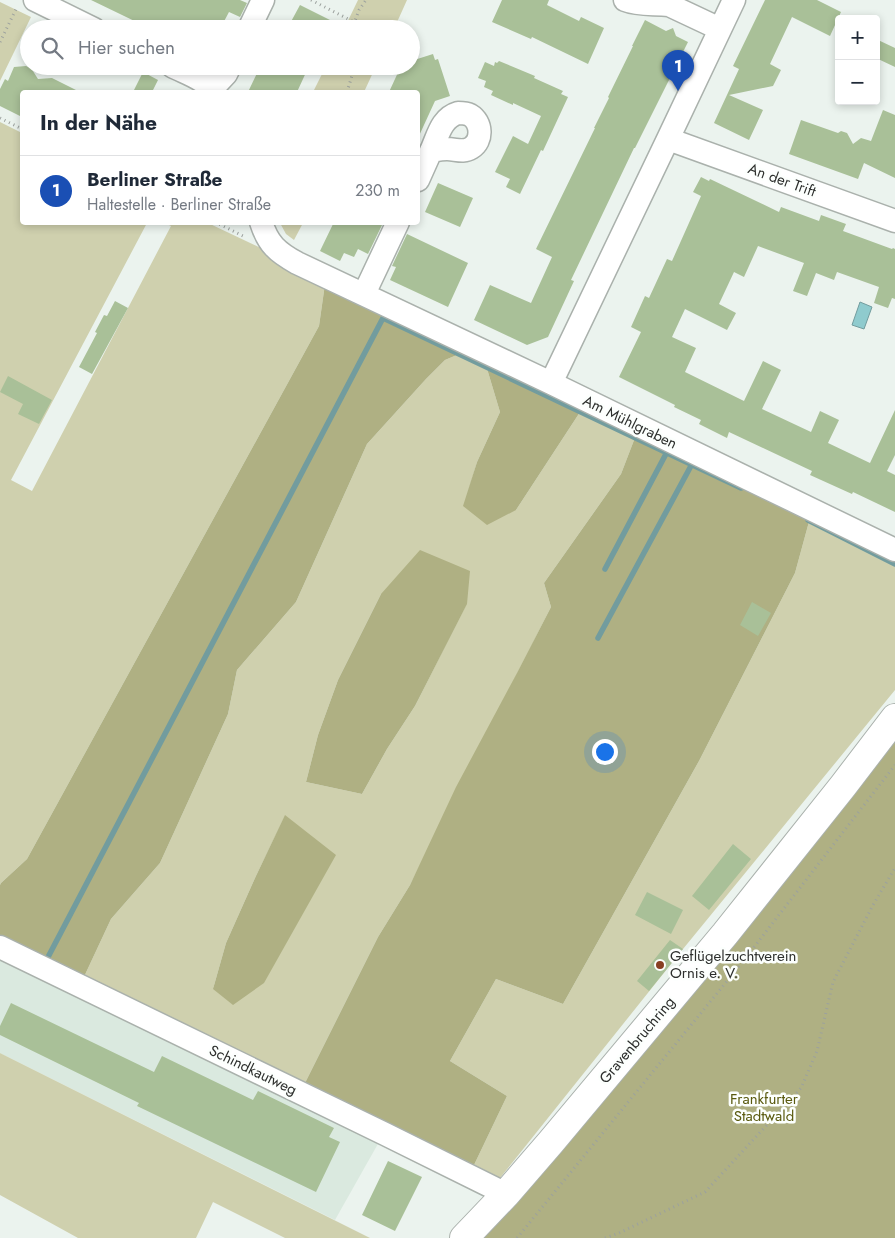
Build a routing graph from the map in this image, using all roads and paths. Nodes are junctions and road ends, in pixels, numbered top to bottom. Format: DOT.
graph roads {
  1 [pos="263,0"];
  2 [pos="311,0"];
  3 [pos="366,0"];
  4 [pos="625,0"];
  5 [pos="734,0"];
  6 [pos="26,4"];
  7 [pos="70,20"];
  8 [pos="253,20"];
  9 [pos="350,20"];
  10 [pos="355,20"];
  11 [pos="720,29"];
  12 [pos="0,42"];
  13 [pos="190,75"];
  14 [pos="225,75"];
  15 [pos="352,75"];
  16 [pos="212,90"];
  17 [pos="214,90"];
  18 [pos="348,90"];
  19 [pos="0,118"];
  20 [pos="20,128"];
  21 [pos="668,139"];
  22 [pos="431,151"];
  23 [pos="420,176"];
  24 [pos="895,221"];
  25 [pos="262,225"];
  26 [pos="397,225"];
  27 [pos="364,294"];
  28 [pos="551,383"];
  29 [pos="895,550"];
  30 [pos="895,718"];
  31 [pos="895,765"];
  32 [pos="895,868"];
  33 [pos="0,947"];
  34 [pos="506,1194"];
  35 [pos="464,1238"];
  36 [pos="517,1238"];
  37 [pos="605,1238"];
  1 -- 8 [label="street"];
  2 -- 9 [label="path"];
  3 -- 10 [label="path"];
  4 -- 11 [label="street"];
  5 -- 11 [label="street"];
  6 -- 7 [label="street"];
  6 -- 12 [label="path"];
  11 -- 21 [label="street"];
  13 -- 16 [label="street"];
  14 -- 17 [label="street"];
  15 -- 18 [label="path"];
  19 -- 20 [label="path"];
  21 -- 24 [label="street, An der Trift"];
  21 -- 28 [label="street"];
  22 -- 23 [label="street"];
  25 -- 27 [label="street, Am Mühlgraben"];
  26 -- 27 [label="street"];
  27 -- 28 [label="street, Am Mühlgraben"];
  28 -- 29 [label="street, Am Mühlgraben"];
  30 -- 34 [label="street, Gravenbruchring"];
  31 -- 36 [label="path"];
  32 -- 37 [label="path"];
  33 -- 34 [label="street, Schindkautweg"];
  34 -- 35 [label="street, Gravenbruchring"];
}
